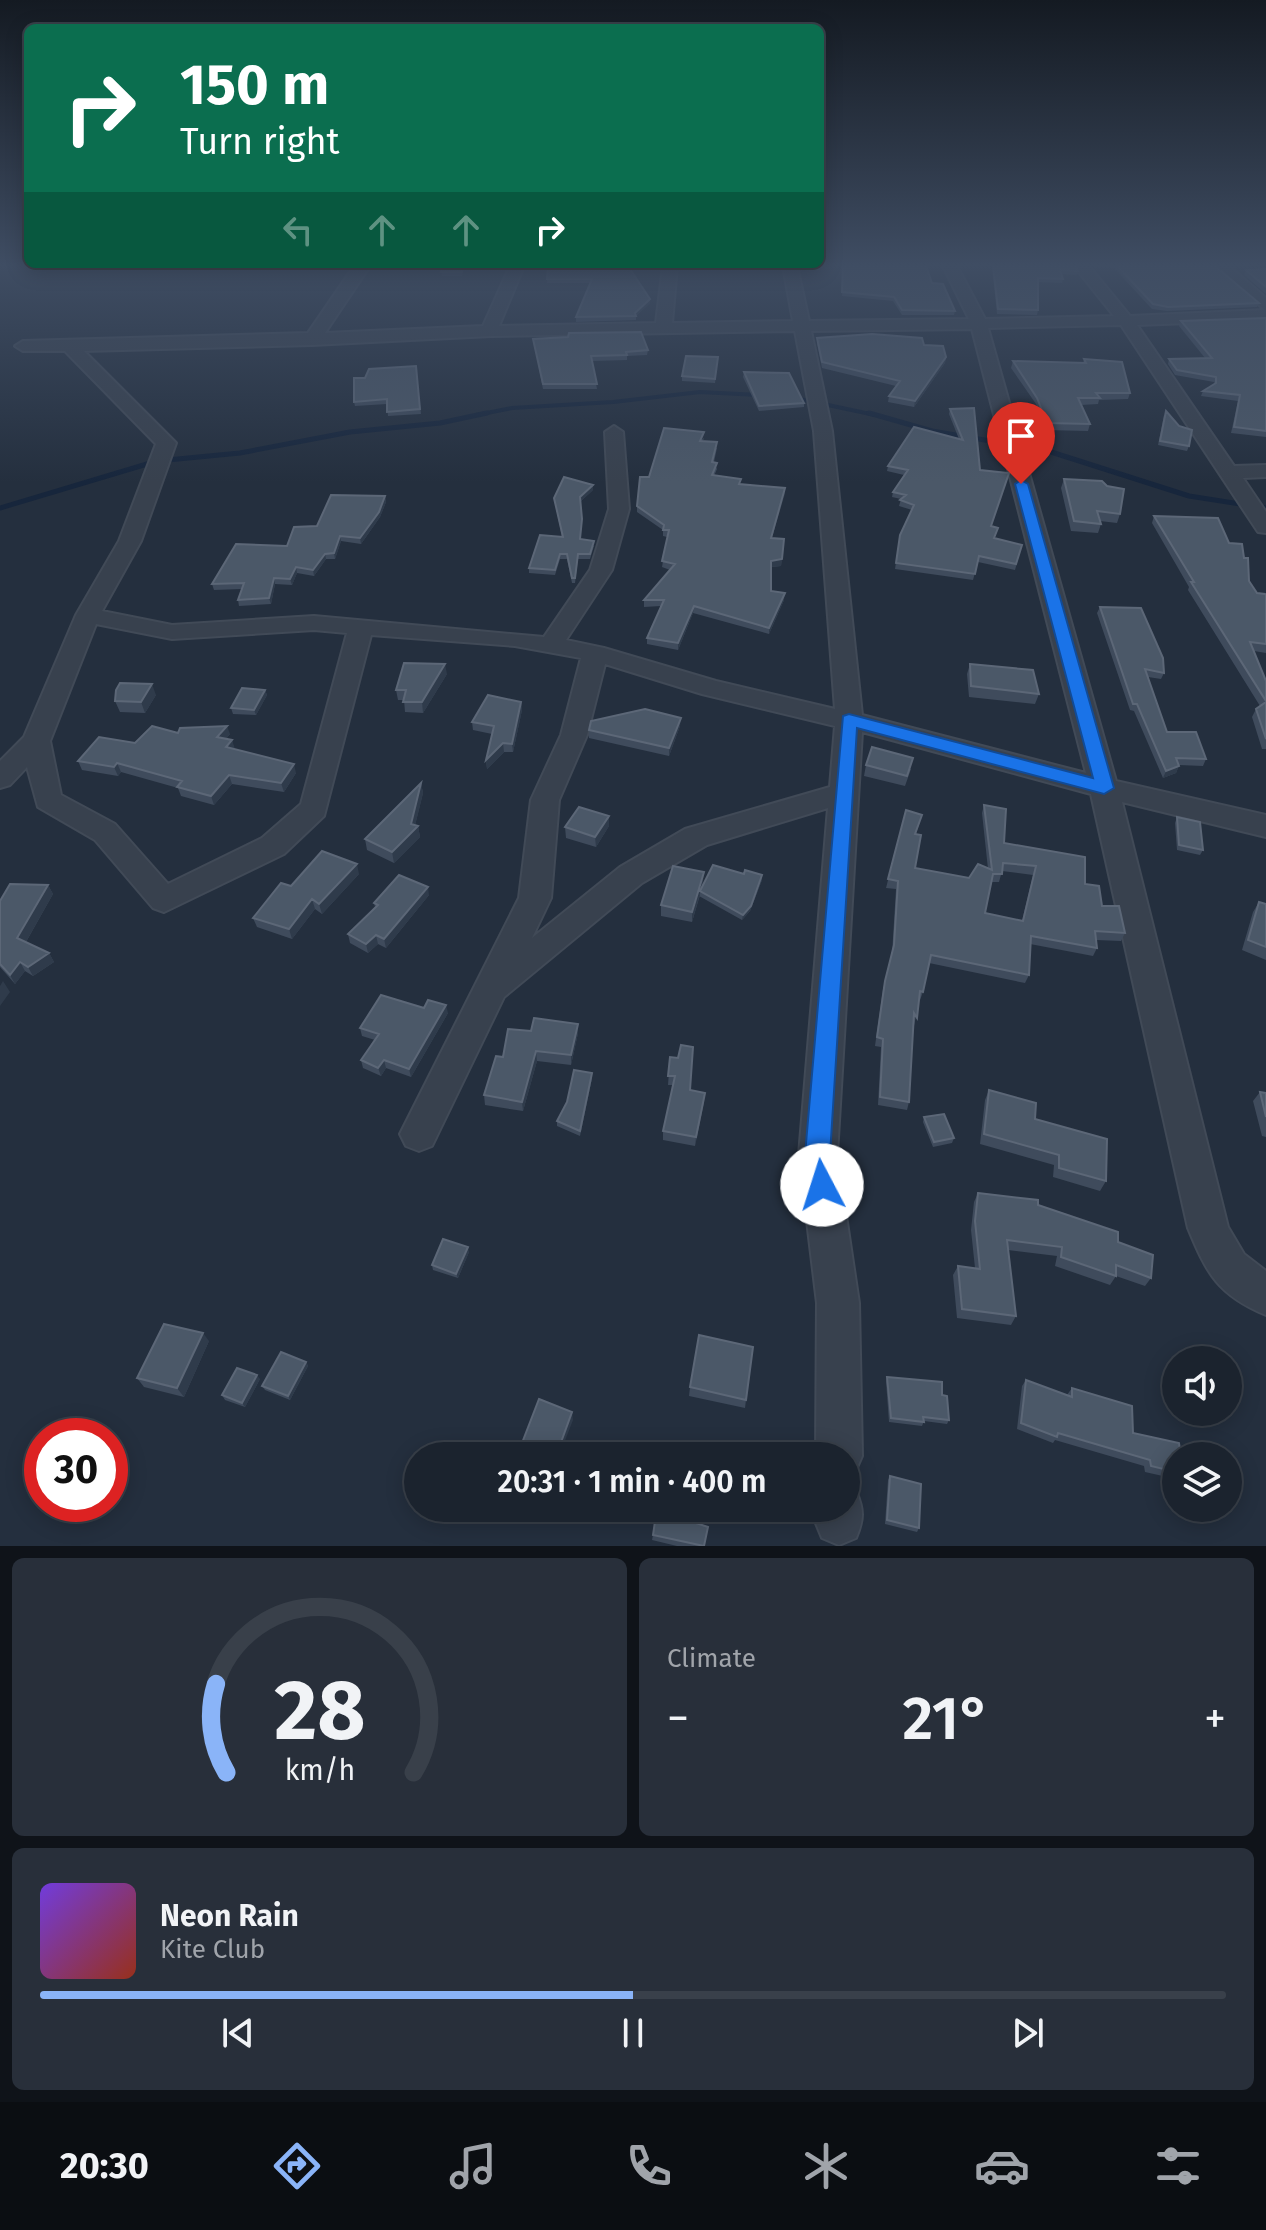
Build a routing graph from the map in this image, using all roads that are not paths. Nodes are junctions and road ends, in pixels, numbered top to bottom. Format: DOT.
graph roads {
  1 [pos="348,338"];
  2 [pos="804,338"];
  3 [pos="983,338"];
  4 [pos="1138,338"];
  5 [pos="312,340"];
  6 [pos="23,346"];
  7 [pos="69,346"];
  8 [pos="614,432"];
  9 [pos="1266,471"];
  10 [pos="1231,472"];
  11 [pos="1266,527"];
  12 [pos="88,615"];
  13 [pos="361,626"];
  14 [pos="550,646"];
  15 [pos="595,653"];
  16 [pos="849,720"];
  17 [pos="36,741"];
  18 [pos="0,778"];
  19 [pos="1104,788"];
  20 [pos="844,793"];
  21 [pos="1266,826"];
  22 [pos="489,993"];
  23 [pos="419,1134"];
  24 [pos="1266,1294"];
  25 [pos="839,1442"];
  1 -- 5 [label="street"];
  2 -- 16 [label="street"];
  3 -- 19 [label="street"];
  4 -- 10 [label="street"];
  5 -- 7 [label="street"];
  6 -- 7 [label="street"];
  7 -- 12 [label="street"];
  8 -- 14 [label="street"];
  9 -- 10 [label="street"];
  10 -- 11 [label="street"];
  12 -- 13 [label="street"];
  12 -- 17 [label="street"];
  13 -- 14 [label="street"];
  13 -- 17 [label="street"];
  14 -- 15 [label="street"];
  15 -- 16 [label="street"];
  15 -- 22 [label="street"];
  16 -- 19 [label="street"];
  16 -- 20 [label="street"];
  17 -- 18 [label="street"];
  19 -- 21 [label="street"];
  19 -- 24 [label="street"];
  20 -- 22 [label="street"];
  20 -- 25 [label="street"];
  22 -- 23 [label="street"];
}
